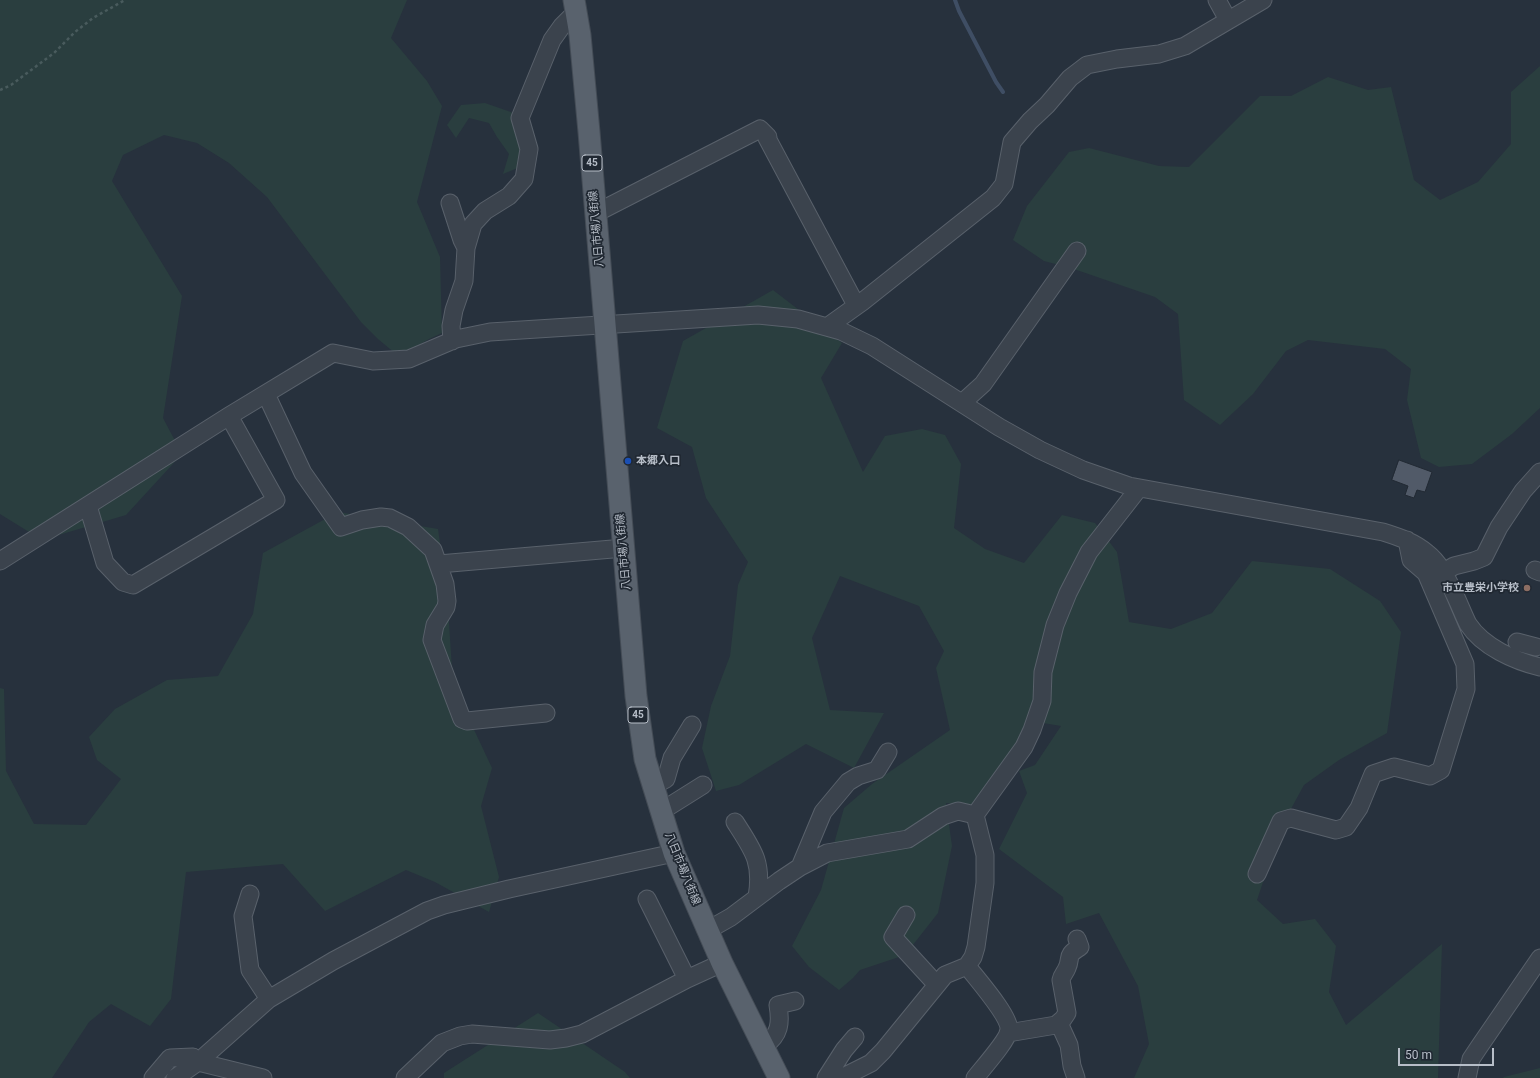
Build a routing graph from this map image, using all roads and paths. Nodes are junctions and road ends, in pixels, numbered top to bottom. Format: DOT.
graph roads {
  1 [pos="125,0"];
  2 [pos="1217,0"];
  3 [pos="1263,0"];
  4 [pos="575,6"];
  5 [pos="1228,20"];
  6 [pos="0,90"];
  7 [pos="450,204"];
  8 [pos="596,213"];
  9 [pos="466,248"];
  10 [pos="1077,251"];
  11 [pos="856,305"];
  12 [pos="606,325"];
  13 [pos="827,327"];
  14 [pos="452,340"];
  15 [pos="266,394"];
  16 [pos="962,403"];
  17 [pos="229,416"];
  18 [pos="1540,472"];
  19 [pos="1139,488"];
  20 [pos="88,506"];
  21 [pos="1408,540"];
  22 [pos="624,548"];
  23 [pos="0,561"];
  24 [pos="439,564"];
  25 [pos="1444,572"];
  26 [pos="1526,644"];
  27 [pos="1520,662"];
  28 [pos="1540,667"];
  29 [pos="546,713"];
  30 [pos="692,725"];
  31 [pos="888,752"];
  32 [pos="703,784"];
  33 [pos="653,786"];
  34 [pos="660,812"];
  35 [pos="975,815"];
  36 [pos="735,822"];
  37 [pos="674,853"];
  38 [pos="800,866"];
  39 [pos="1258,874"];
  40 [pos="250,894"];
  41 [pos="757,897"];
  42 [pos="647,899"];
  43 [pos="906,915"];
  44 [pos="708,930"];
  45 [pos="1077,939"];
  46 [pos="1540,958"];
  47 [pos="722,963"];
  48 [pos="967,966"];
  49 [pos="687,979"];
  50 [pos="937,985"];
  51 [pos="270,999"];
  52 [pos="795,1001"];
  53 [pos="1059,1022"];
  54 [pos="1008,1032"];
  55 [pos="855,1038"];
  56 [pos="764,1046"];
  57 [pos="198,1062"];
  58 [pos="153,1078"];
  59 [pos="175,1078"];
  60 [pos="263,1078"];
  61 [pos="405,1078"];
  62 [pos="779,1078"];
  63 [pos="826,1078"];
  64 [pos="841,1078"];
  65 [pos="975,1078"];
  66 [pos="1076,1078"];
  67 [pos="1467,1078"];
  1 -- 6 [label="path"];
  2 -- 5 [label="street"];
  3 -- 5 [label="street"];
  4 -- 8 [label="main road, 八日市場八街線 / 45"];
  4 -- 9 [label="street"];
  5 -- 11 [label="street"];
  7 -- 9 [label="street"];
  8 -- 11 [label="street"];
  8 -- 12 [label="main road, 八日市場八街線 / 45"];
  9 -- 14 [label="street"];
  10 -- 16 [label="street"];
  11 -- 13 [label="street"];
  12 -- 13 [label="street"];
  12 -- 14 [label="street"];
  12 -- 22 [label="main road, 八日市場八街線 / 45"];
  13 -- 16 [label="street"];
  14 -- 15 [label="street"];
  15 -- 17 [label="street"];
  15 -- 24 [label="street"];
  16 -- 19 [label="street"];
  17 -- 20 [label="street"];
  17 -- 20 [label="street"];
  18 -- 25 [label="street"];
  19 -- 21 [label="street"];
  19 -- 35 [label="street"];
  20 -- 23 [label="street"];
  21 -- 25 [label="street"];
  21 -- 39 [label="street"];
  22 -- 24 [label="street"];
  22 -- 33 [label="main road, 八日市場八街線 / 45"];
  24 -- 29 [label="street"];
  25 -- 27 [label="street"];
  26 -- 27 [label="street"];
  27 -- 28 [label="street"];
  30 -- 33 [label="street"];
  31 -- 38 [label="street"];
  32 -- 34 [label="street"];
  33 -- 34 [label="main road, 八日市場八街線 / 45"];
  34 -- 37 [label="main road, 八日市場八街線 / 45"];
  35 -- 38 [label="street"];
  35 -- 48 [label="street"];
  36 -- 41 [label="street"];
  37 -- 44 [label="main road, 八日市場八街線 / 45"];
  37 -- 51 [label="street"];
  38 -- 41 [label="street"];
  40 -- 51 [label="street"];
  41 -- 44 [label="street"];
  42 -- 49 [label="street"];
  43 -- 50 [label="street"];
  44 -- 47 [label="main road, 八日市場八街線 / 45"];
  45 -- 53 [label="street"];
  46 -- 67 [label="street"];
  47 -- 49 [label="street"];
  47 -- 56 [label="main road, 八日市場八街線 / 45"];
  48 -- 50 [label="street"];
  48 -- 54 [label="street"];
  49 -- 61 [label="street"];
  50 -- 64 [label="street"];
  51 -- 57 [label="street"];
  52 -- 56 [label="street"];
  53 -- 54 [label="street"];
  53 -- 66 [label="street"];
  54 -- 65 [label="street"];
  55 -- 63 [label="street"];
  56 -- 62 [label="main road, 八日市場八街線 / 45"];
  57 -- 58 [label="street"];
  57 -- 59 [label="street"];
  57 -- 60 [label="street"];
}
